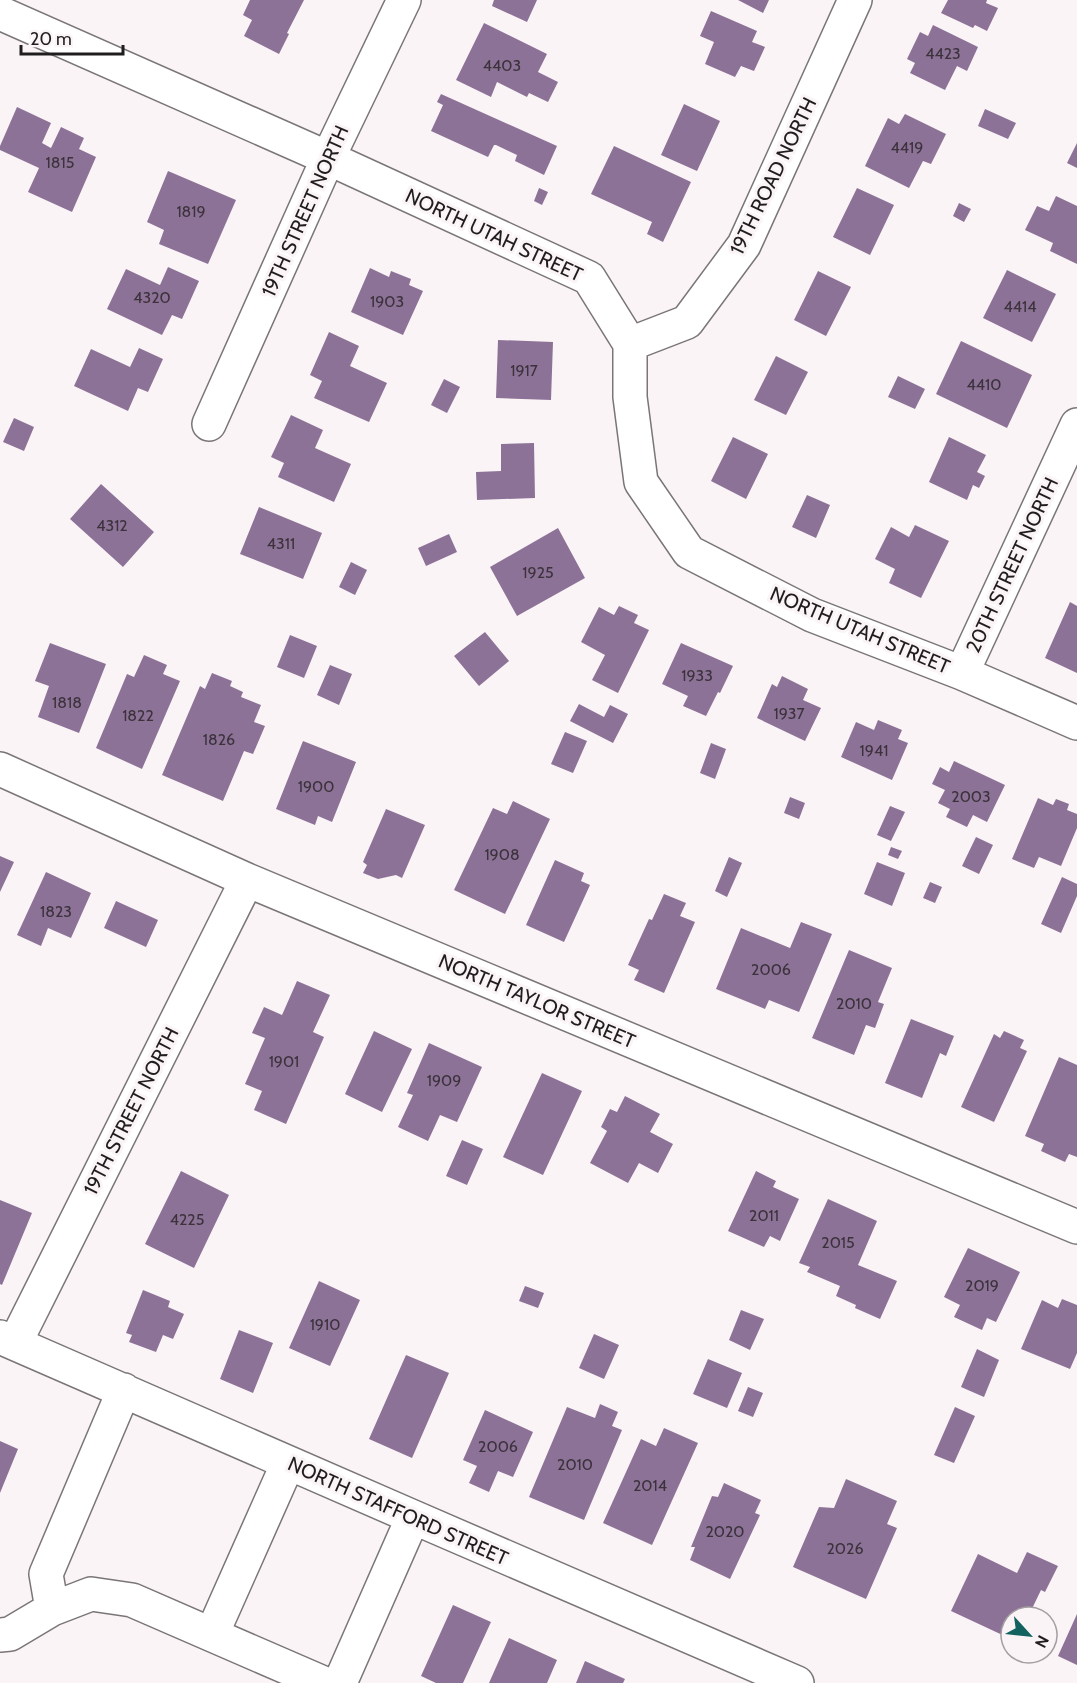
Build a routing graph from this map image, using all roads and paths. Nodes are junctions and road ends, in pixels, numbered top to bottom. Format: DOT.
graph roads {
  1 [pos="404,0"];
  2 [pos="855,0"];
  3 [pos="0,13"];
  4 [pos="328,158"];
  5 [pos="630,344"];
  6 [pos="209,424"];
  7 [pos="1077,425"];
  8 [pos="1067,473"];
  9 [pos="962,673"];
  10 [pos="1077,723"];
  11 [pos="0,769"];
  12 [pos="247,880"];
  13 [pos="1077,1227"];
  14 [pos="8,1340"];
  15 [pos="124,1390"];
  16 [pos="288,1463"];
  17 [pos="413,1517"];
  18 [pos="52,1609"];
  19 [pos="212,1634"];
  20 [pos="0,1635"];
  21 [pos="323,1683"];
  22 [pos="340,1683"];
  23 [pos="797,1683"];
  1 -- 4 [label="street, 19TH STREET NORTH"];
  2 -- 5 [label="street, 19TH ROAD NORTH"];
  3 -- 4 [label="street, NORTH UTAH STREET"];
  4 -- 5 [label="street, NORTH UTAH STREET"];
  4 -- 6 [label="street, 19TH STREET NORTH"];
  5 -- 9 [label="street, NORTH UTAH STREET"];
  7 -- 8 [label="street, 20TH STREET NORTH"];
  8 -- 9 [label="street, 20TH STREET NORTH"];
  9 -- 10 [label="street, NORTH UTAH STREET"];
  11 -- 12 [label="street, NORTH TAYLOR STREET"];
  12 -- 13 [label="street, NORTH TAYLOR STREET"];
  12 -- 14 [label="street, 19TH STREET NORTH"];
  14 -- 15 [label="street, NORTH STAFFORD STREET"];
  15 -- 16 [label="street, NORTH STAFFORD STREET"];
  15 -- 18 [label="street"];
  16 -- 17 [label="street, NORTH STAFFORD STREET"];
  16 -- 19 [label="street"];
  17 -- 22 [label="street"];
  17 -- 23 [label="street, NORTH STAFFORD STREET"];
  18 -- 19 [label="street"];
  18 -- 20 [label="street"];
  19 -- 21 [label="street"];
}
